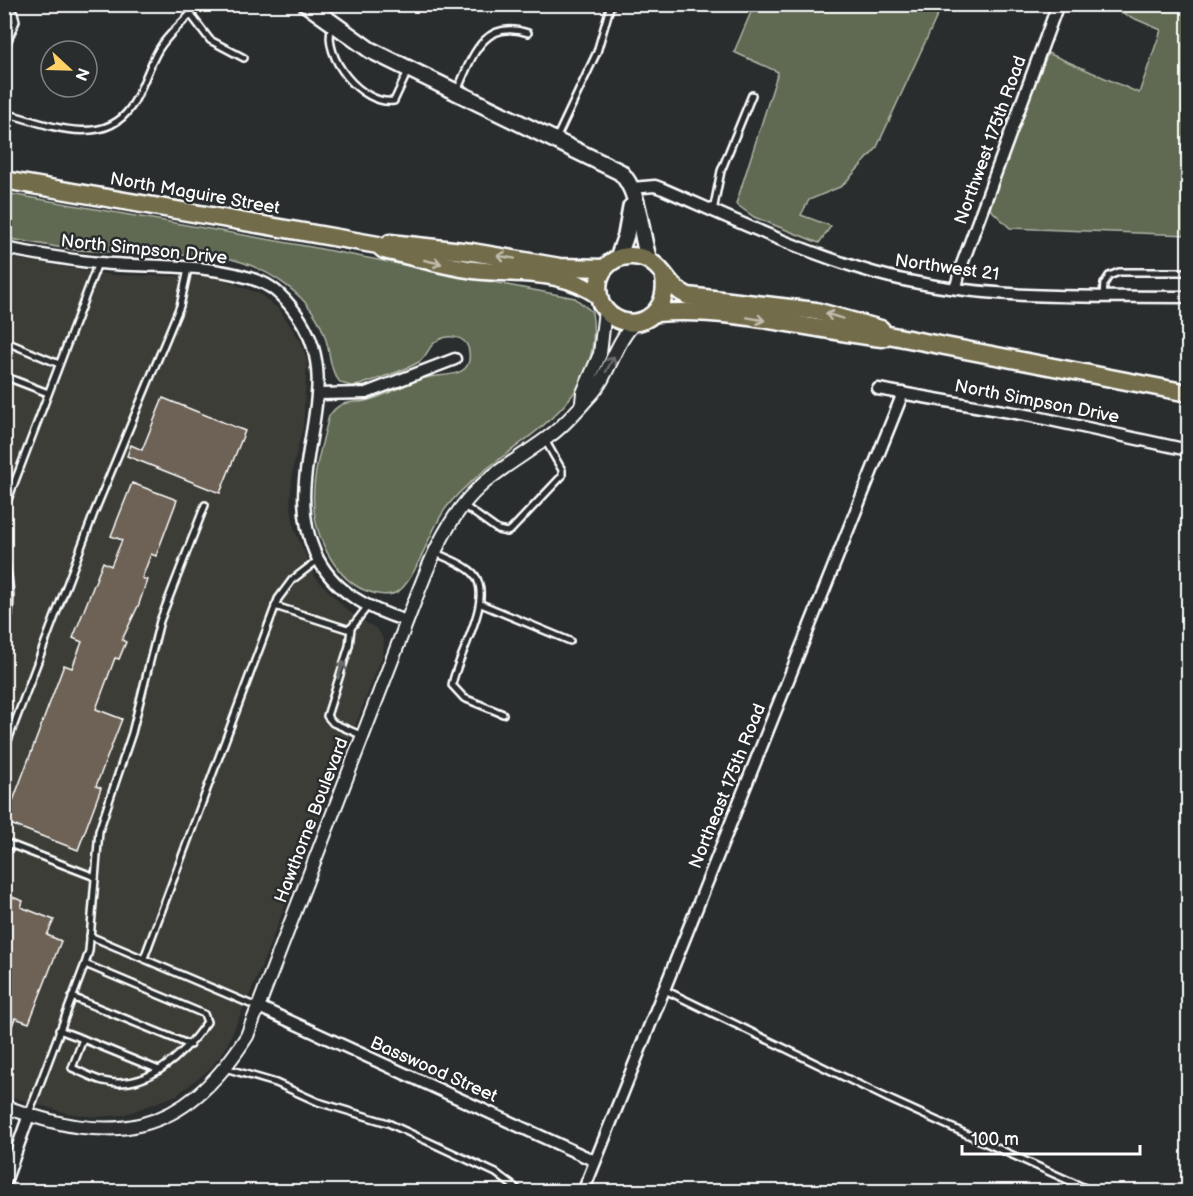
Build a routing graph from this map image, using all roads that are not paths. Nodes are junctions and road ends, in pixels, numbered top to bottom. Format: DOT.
graph roads {
  1 [pos="199,4"];
  2 [pos="306,4"];
  3 [pos="611,4"];
  4 [pos="1058,4"];
  5 [pos="4,9"];
  6 [pos="191,15"];
  7 [pos="332,25"];
  8 [pos="528,33"];
  9 [pos="4,50"];
  10 [pos="244,58"];
  11 [pos="409,70"];
  12 [pos="457,92"];
  13 [pos="752,95"];
  14 [pos="12,115"];
  15 [pos="556,139"];
  16 [pos="4,180"];
  17 [pos="633,195"];
  18 [pos="713,211"];
  19 [pos="378,245"];
  20 [pos="4,248"];
  21 [pos="649,260"];
  22 [pos="98,263"];
  23 [pos="611,263"];
  24 [pos="188,269"];
  25 [pos="1188,272"];
  26 [pos="664,278"];
  27 [pos="956,287"];
  28 [pos="1103,297"];
  29 [pos="1188,297"];
  30 [pos="602,303"];
  31 [pos="656,313"];
  32 [pos="635,323"];
  33 [pos="888,335"];
  34 [pos="4,341"];
  35 [pos="455,358"];
  36 [pos="59,364"];
  37 [pos="4,376"];
  38 [pos="878,389"];
  39 [pos="48,393"];
  40 [pos="903,393"];
  41 [pos="1188,393"];
  42 [pos="318,394"];
  43 [pos="582,403"];
  44 [pos="545,440"];
  45 [pos="1188,450"];
  46 [pos="205,505"];
  47 [pos="463,505"];
  48 [pos="4,510"];
  49 [pos="434,552"];
  50 [pos="4,557"];
  51 [pos="318,560"];
  52 [pos="481,604"];
  53 [pos="275,606"];
  54 [pos="368,606"];
  55 [pos="407,621"];
  56 [pos="351,628"];
  57 [pos="4,636"];
  58 [pos="570,641"];
  59 [pos="503,714"];
  60 [pos="363,736"];
  61 [pos="4,751"];
  62 [pos="4,842"];
  63 [pos="95,877"];
  64 [pos="90,936"];
  65 [pos="144,958"];
  66 [pos="86,964"];
  67 [pos="665,990"];
  68 [pos="72,997"];
  69 [pos="258,1008"];
  70 [pos="59,1030"];
  71 [pos="84,1039"];
  72 [pos="190,1045"];
  73 [pos="225,1068"];
  74 [pos="159,1070"];
  75 [pos="4,1106"];
  76 [pos="29,1115"];
  77 [pos="595,1161"];
  78 [pos="4,1185"];
  79 [pos="521,1191"];
  80 [pos="583,1191"];
  81 [pos="1094,1191"];
  1 -- 6 [label="lane"];
  2 -- 7 [label="main road"];
  3 -- 15 [label="lane"];
  4 -- 27 [label="street, Northwest 175th Road"];
  5 -- 9 [label="lane"];
  6 -- 10 [label="lane"];
  6 -- 14 [label="lane"];
  7 -- 11 [label="main road"];
  7 -- 11 [label="lane"];
  8 -- 12 [label="lane"];
  11 -- 12 [label="main road"];
  12 -- 15 [label="main road"];
  13 -- 18 [label="lane"];
  15 -- 17 [label="main road"];
  16 -- 19 [label="main road, North Maguire Street"];
  17 -- 18 [label="street, Northwest 21"];
  17 -- 21 [label="main road"];
  17 -- 23 [label="main road"];
  18 -- 27 [label="street, Northwest 21"];
  23 -- 19 [label="main road, North Maguire Street, one-way"];
  19 -- 30 [label="main road, North Maguire Street, one-way"];
  20 -- 22 [label="street, North Simpson Drive"];
  21 -- 23 [label="main road"];
  21 -- 26 [label="main road"];
  22 -- 24 [label="street, North Simpson Drive"];
  22 -- 36 [label="lane"];
  23 -- 30 [label="main road"];
  24 -- 42 [label="street, North Simpson Drive"];
  24 -- 61 [label="lane"];
  25 -- 28 [label="lane"];
  26 -- 31 [label="main road"];
  33 -- 26 [label="main road, one-way"];
  27 -- 28 [label="street, Northwest 21"];
  28 -- 29 [label="street, Northwest 21"];
  30 -- 32 [label="main road"];
  30 -- 43 [label="street, Hawthorne Boulevard"];
  31 -- 32 [label="main road"];
  31 -- 33 [label="main road, one-way"];
  43 -- 32 [label="street, Hawthorne Boulevard, one-way"];
  33 -- 41 [label="main road"];
  34 -- 36 [label="lane"];
  35 -- 42 [label="street"];
  36 -- 39 [label="lane"];
  37 -- 39 [label="lane"];
  38 -- 40 [label="street, North Simpson Drive"];
  39 -- 48 [label="lane"];
  40 -- 45 [label="street, North Simpson Drive"];
  40 -- 67 [label="street, Northeast 175th Road"];
  42 -- 51 [label="street, North Simpson Drive"];
  43 -- 44 [label="street, Hawthorne Boulevard"];
  44 -- 47 [label="street, Hawthorne Boulevard"];
  44 -- 47 [label="lane"];
  46 -- 63 [label="lane"];
  47 -- 49 [label="street, Hawthorne Boulevard"];
  49 -- 52 [label="lane"];
  49 -- 55 [label="street, Hawthorne Boulevard"];
  50 -- 57 [label="lane"];
  51 -- 53 [label="lane"];
  51 -- 54 [label="street, North Simpson Drive"];
  52 -- 58 [label="lane"];
  52 -- 59 [label="lane"];
  53 -- 56 [label="lane"];
  53 -- 65 [label="lane"];
  54 -- 55 [label="street, North Simpson Drive"];
  54 -- 56 [label="lane"];
  55 -- 60 [label="street, Hawthorne Boulevard"];
  60 -- 56 [label="lane, one-way"];
  60 -- 69 [label="street, Hawthorne Boulevard"];
  62 -- 63 [label="lane"];
  63 -- 64 [label="lane"];
  64 -- 65 [label="lane"];
  64 -- 66 [label="lane"];
  65 -- 69 [label="lane"];
  66 -- 68 [label="lane"];
  66 -- 72 [label="lane"];
  67 -- 77 [label="street, Northeast 175th Road"];
  67 -- 81 [label="lane"];
  68 -- 70 [label="lane"];
  68 -- 72 [label="lane"];
  69 -- 73 [label="street, Hawthorne Boulevard"];
  69 -- 77 [label="street, Basswood Street"];
  70 -- 71 [label="lane"];
  70 -- 76 [label="lane"];
  71 -- 74 [label="lane"];
  71 -- 74 [label="lane"];
  72 -- 74 [label="lane"];
  73 -- 76 [label="street, Hawthorne Boulevard"];
  73 -- 79 [label="lane"];
  75 -- 76 [label="street, Hawthorne Boulevard"];
  76 -- 78 [label="street"];
  77 -- 80 [label="street, Northeast 175th Road"];
}
